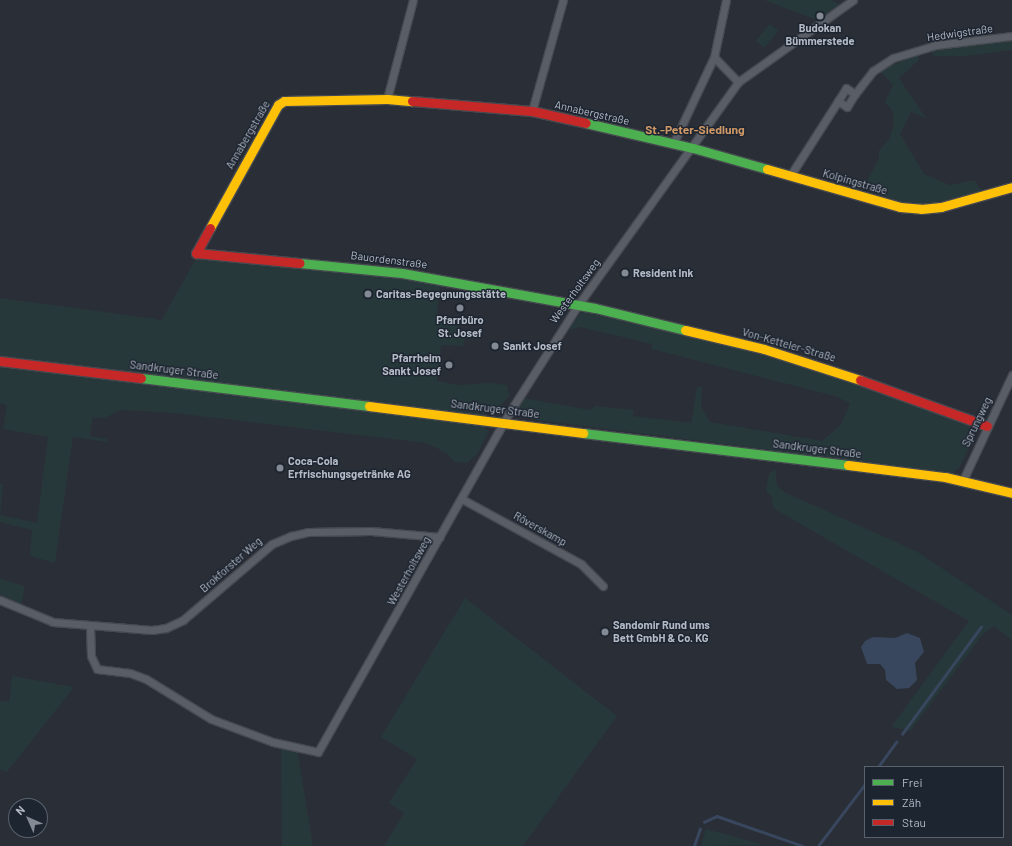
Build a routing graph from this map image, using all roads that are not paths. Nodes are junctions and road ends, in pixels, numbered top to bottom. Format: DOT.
graph roads {
  1 [pos="413,0"];
  2 [pos="563,0"];
  3 [pos="726,0"];
  4 [pos="853,0"];
  5 [pos="1012,36"];
  6 [pos="714,58"];
  7 [pos="738,82"];
  8 [pos="855,94"];
  9 [pos="387,99"];
  10 [pos="838,101"];
  11 [pos="532,111"];
  12 [pos="673,144"];
  13 [pos="693,148"];
  14 [pos="790,176"];
  15 [pos="1012,187"];
  16 [pos="196,253"];
  17 [pos="578,305"];
  18 [pos="0,362"];
  19 [pos="1012,375"];
  20 [pos="504,422"];
  21 [pos="987,426"];
  22 [pos="963,480"];
  23 [pos="1012,493"];
  24 [pos="462,499"];
  25 [pos="440,537"];
  26 [pos="602,586"];
  27 [pos="0,600"];
  28 [pos="90,627"];
  1 -- 9 [label="street"];
  2 -- 11 [label="street"];
  3 -- 6 [label="street"];
  4 -- 7 [label="street, Westerholtsweg"];
  5 -- 8 [label="street, Hedwigstraße"];
  6 -- 7 [label="street"];
  6 -- 12 [label="street"];
  7 -- 13 [label="street, Westerholtsweg"];
  8 -- 10 [label="street"];
  8 -- 10 [label="street, Hedwigstraße"];
  9 -- 11 [label="street, Annabergstraße"];
  9 -- 16 [label="street, Annabergstraße"];
  10 -- 14 [label="street"];
  11 -- 12 [label="street, Annabergstraße"];
  12 -- 13 [label="street, Annabergstraße"];
  13 -- 14 [label="street, Kolpingstraße"];
  13 -- 17 [label="street, Westerholtsweg"];
  14 -- 15 [label="street, Kolpingstraße"];
  16 -- 17 [label="street, Bauordenstraße"];
  17 -- 20 [label="street, Westerholtsweg"];
  17 -- 21 [label="street, Von-Ketteler-Straße"];
  18 -- 20 [label="street, Sandkruger Straße"];
  19 -- 21 [label="street, Sprungweg"];
  20 -- 22 [label="street, Sandkruger Straße"];
  20 -- 24 [label="street, Westerholtsweg"];
  21 -- 22 [label="street, Sprungweg"];
  22 -- 23 [label="street, Sandkruger Straße"];
  24 -- 25 [label="street, Westerholtsweg"];
  24 -- 26 [label="street, Röverskamp"];
  25 -- 28 [label="street, Brokforster Weg"];
  25 -- 28 [label="street, Westerholtsweg"];
  27 -- 28 [label="street, Brokforster Weg"];
}
